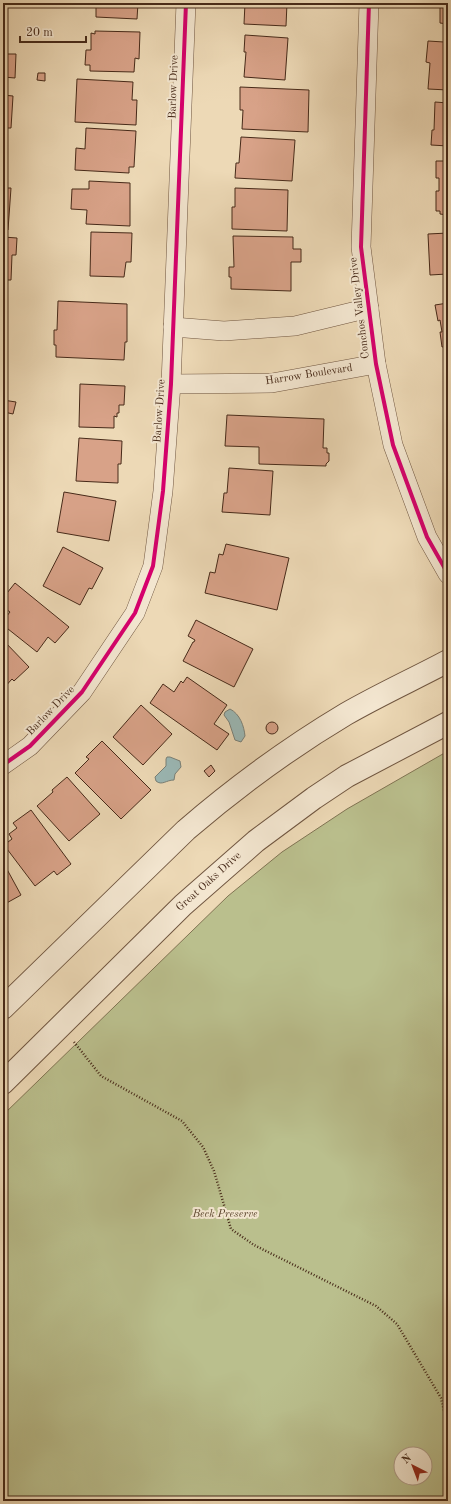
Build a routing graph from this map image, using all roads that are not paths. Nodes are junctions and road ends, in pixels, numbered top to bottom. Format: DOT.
graph roads {
  1 [pos="186,3"];
  2 [pos="369,3"];
  3 [pos="369,308"];
  4 [pos="173,328"];
  5 [pos="376,364"];
  6 [pos="171,384"];
  7 [pos="448,574"];
  8 [pos="448,661"];
  9 [pos="448,723"];
  10 [pos="3,765"];
  11 [pos="3,1008"];
  12 [pos="3,1083"];
  1 -- 4 [label="street, Barlow Drive"];
  2 -- 3 [label="street, Conchos Valley Drive"];
  3 -- 4 [label="street"];
  3 -- 5 [label="street, Conchos Valley Drive"];
  4 -- 6 [label="street, Barlow Drive"];
  5 -- 6 [label="street, Harrow Boulevard"];
  5 -- 7 [label="street, Conchos Valley Drive"];
  6 -- 10 [label="street, Barlow Drive"];
  8 -- 11 [label="street"];
  9 -- 12 [label="street, Great Oaks Drive"];
}
